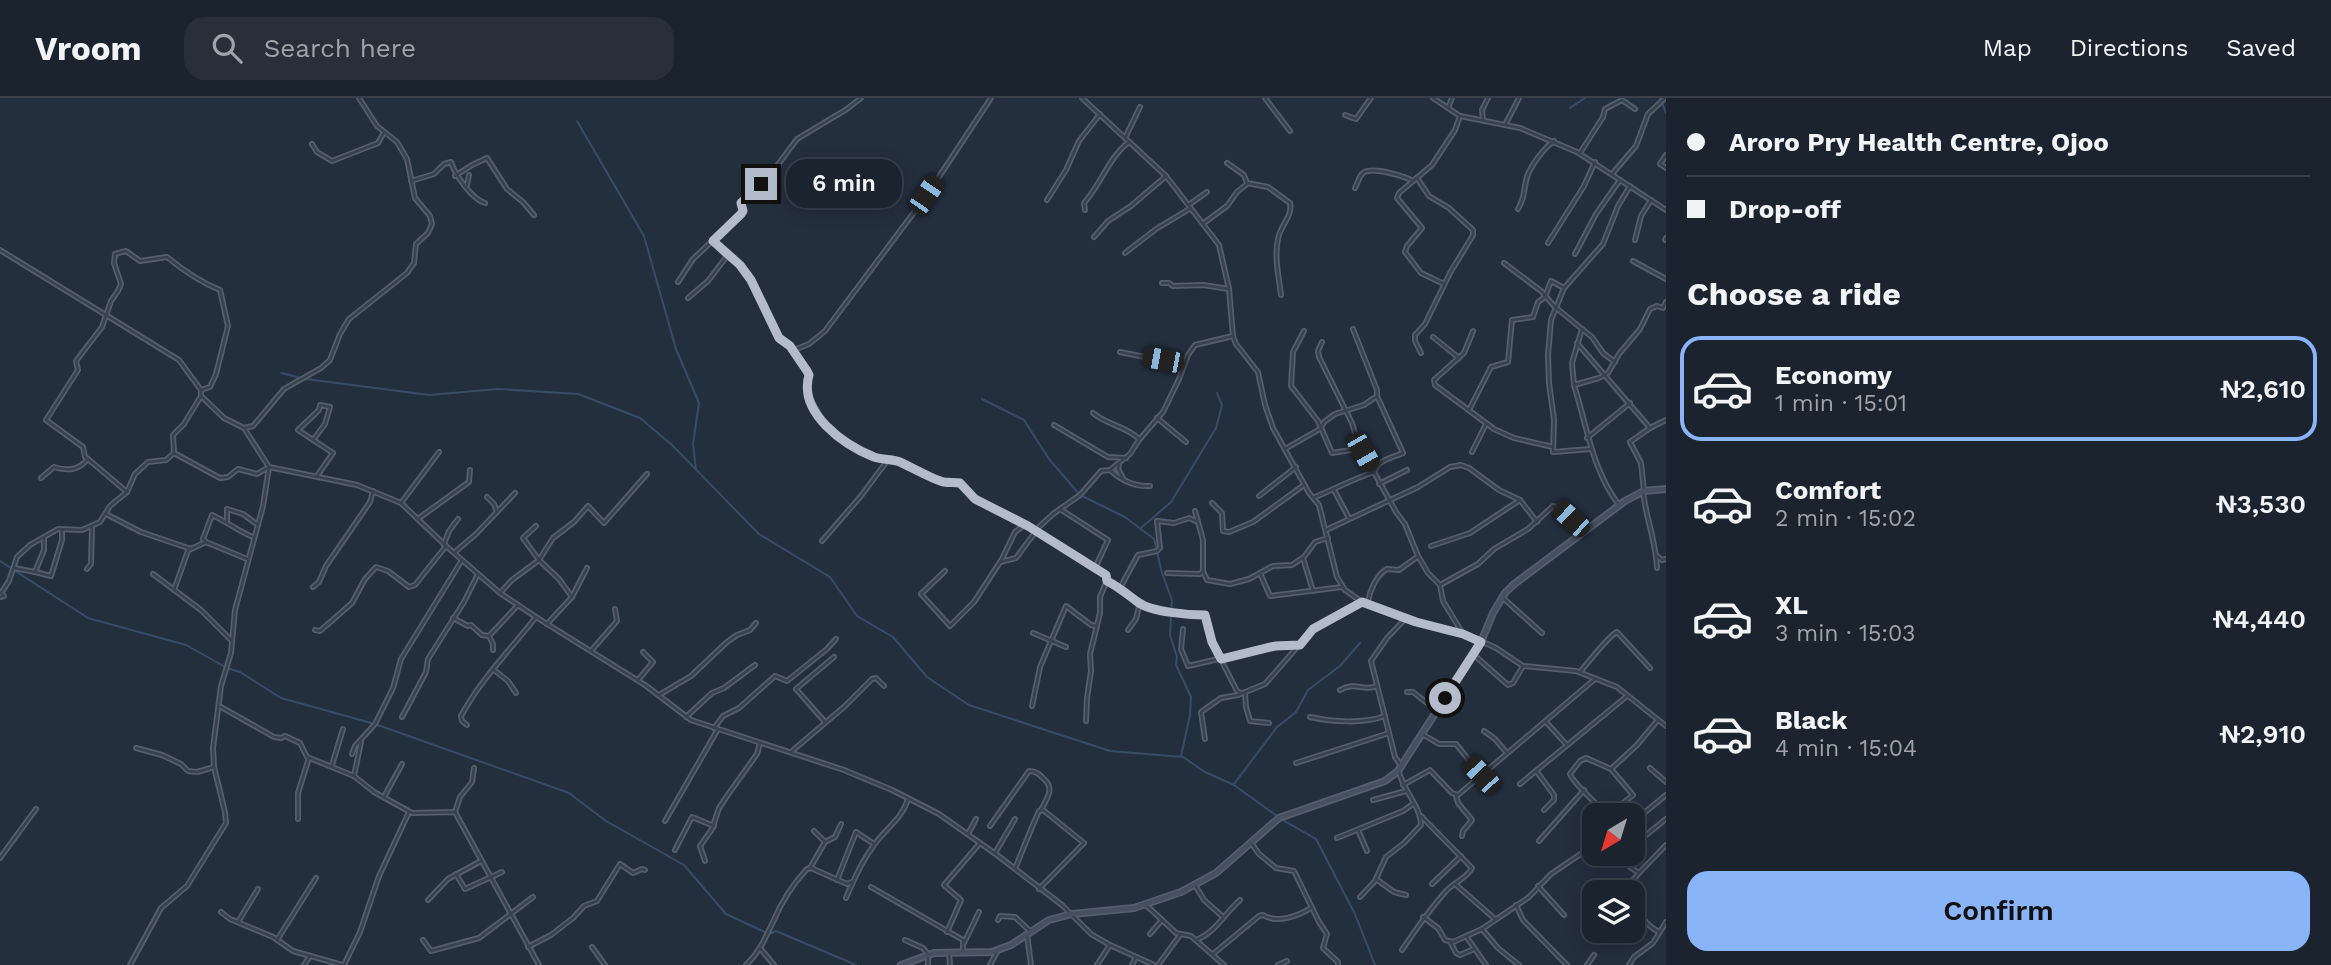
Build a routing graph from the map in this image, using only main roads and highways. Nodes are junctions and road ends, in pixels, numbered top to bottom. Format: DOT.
graph roads {
  1 [pos="1666,489"];
  2 [pos="901,965"];
  1 -- 2 [label="main road"];
}
